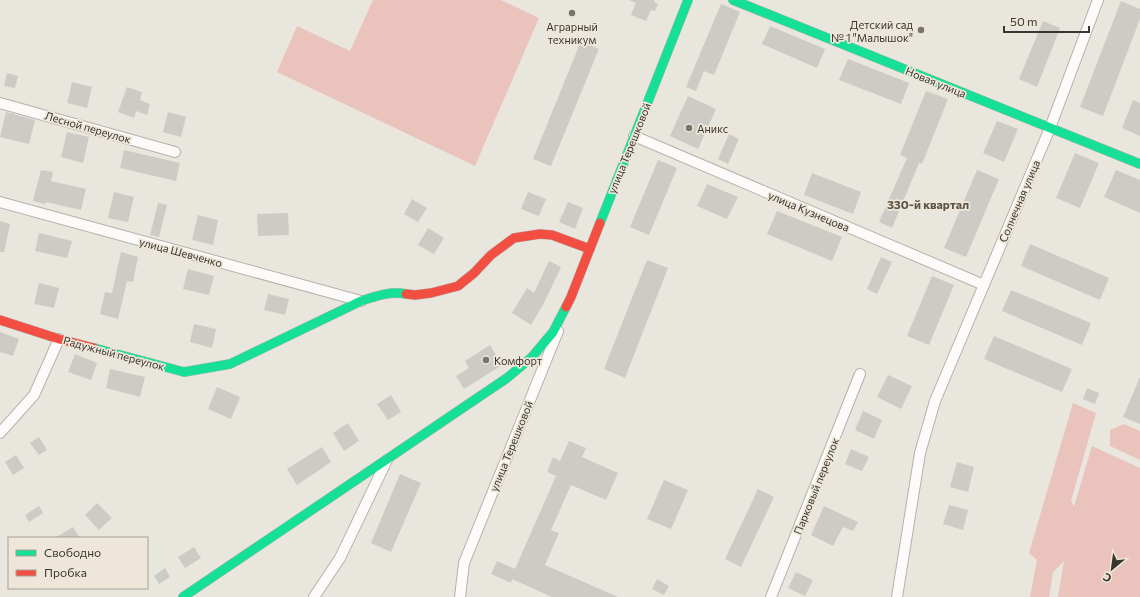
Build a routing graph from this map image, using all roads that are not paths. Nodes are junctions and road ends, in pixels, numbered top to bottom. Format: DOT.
graph roads {
  1 [pos="688,0"];
  2 [pos="733,0"];
  3 [pos="1098,0"];
  4 [pos="0,103"];
  5 [pos="1050,128"];
  6 [pos="634,136"];
  7 [pos="175,152"];
  8 [pos="1140,164"];
  9 [pos="0,202"];
  10 [pos="590,249"];
  11 [pos="984,285"];
  12 [pos="571,297"];
  13 [pos="361,302"];
  14 [pos="0,320"];
  15 [pos="59,339"];
  16 [pos="860,374"];
  17 [pos="0,433"];
  18 [pos="388,459"];
  19 [pos="183,597"];
  20 [pos="314,597"];
  21 [pos="460,597"];
  22 [pos="771,597"];
  23 [pos="896,597"];
  1 -- 6 [label="main road, улица Терешковой"];
  2 -- 5 [label="main road, Новая улица"];
  3 -- 5 [label="street, Солнечная улица"];
  4 -- 7 [label="street, Лесной переулок"];
  5 -- 8 [label="main road, Новая улица"];
  5 -- 11 [label="street, Солнечная улица"];
  6 -- 10 [label="main road, улица Терешковой"];
  6 -- 11 [label="street, улица Кузнецова"];
  9 -- 13 [label="street, улица Шевченко"];
  10 -- 12 [label="main road, улица Терешковой"];
  10 -- 13 [label="main road, Радужный переулок"];
  11 -- 23 [label="street, Солнечная улица"];
  12 -- 18 [label="main road, улица Терешковой"];
  12 -- 21 [label="street, улица Терешковой"];
  13 -- 15 [label="main road, Радужный переулок"];
  14 -- 15 [label="main road, Радужный переулок"];
  15 -- 17 [label="street"];
  16 -- 22 [label="street, Парковый переулок"];
  18 -- 19 [label="main road, улица Терешковой"];
  18 -- 20 [label="street, улица Терешковой"];
}
